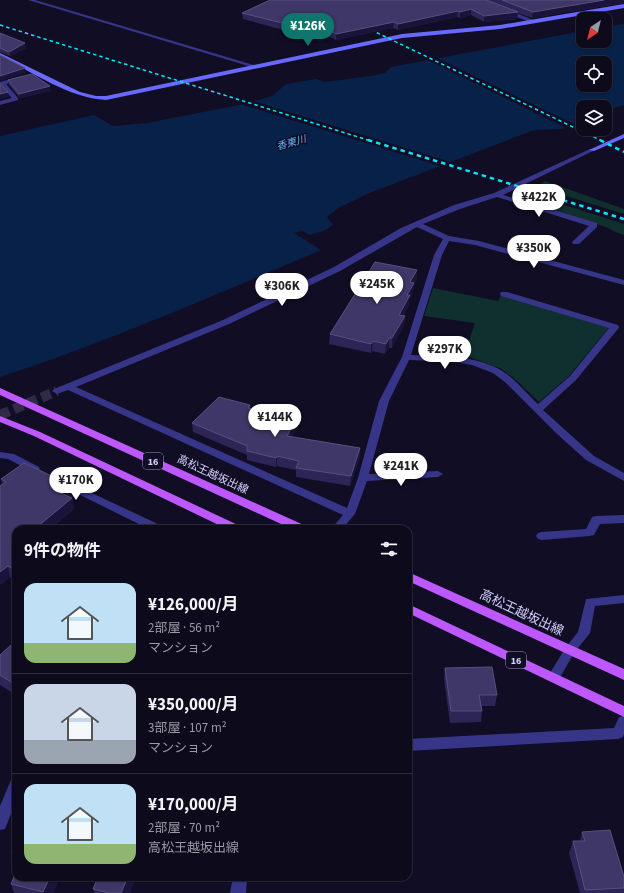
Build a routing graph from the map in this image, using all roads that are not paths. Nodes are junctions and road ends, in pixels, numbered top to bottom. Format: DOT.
graph roads {
  1 [pos="30,0"];
  2 [pos="624,6"];
  3 [pos="496,7"];
  4 [pos="534,22"];
  5 [pos="0,55"];
  6 [pos="257,67"];
  7 [pos="39,73"];
  8 [pos="1,84"];
  9 [pos="0,103"];
  10 [pos="624,136"];
  11 [pos="497,195"];
  12 [pos="418,224"];
  13 [pos="447,238"];
  14 [pos="576,242"];
  15 [pos="624,283"];
  16 [pos="504,294"];
  17 [pos="406,357"];
  18 [pos="69,387"];
  19 [pos="2,392"];
  20 [pos="56,392"];
  21 [pos="537,410"];
  22 [pos="0,419"];
  23 [pos="0,455"];
  24 [pos="438,474"];
  25 [pos="363,478"];
  26 [pos="624,478"];
  27 [pos="350,514"];
  28 [pos="624,519"];
  29 [pos="150,525"];
  30 [pos="228,525"];
  31 [pos="293,525"];
  32 [pos="340,525"];
  33 [pos="542,536"];
  34 [pos="412,578"];
  35 [pos="624,599"];
  36 [pos="412,610"];
  37 [pos="570,650"];
  38 [pos="624,675"];
  39 [pos="554,677"];
  40 [pos="624,712"];
  41 [pos="624,720"];
  42 [pos="412,745"];
  43 [pos="12,794"];
  44 [pos="0,824"];
  45 [pos="240,881"];
  46 [pos="238,893"];
  1 -- 6 [label="street"];
  2 -- 4 [label="street"];
  3 -- 4 [label="street"];
  4 -- 6 [label="street"];
  5 -- 7 [label="street"];
  6 -- 7 [label="street"];
  7 -- 8 [label="street"];
  8 -- 9 [label="street"];
  10 -- 11 [label="street"];
  11 -- 12 [label="street"];
  11 -- 14 [label="street"];
  12 -- 13 [label="street"];
  12 -- 18 [label="street"];
  13 -- 15 [label="street"];
  13 -- 17 [label="street"];
  16 -- 21 [label="street"];
  17 -- 21 [label="street"];
  17 -- 25 [label="street"];
  18 -- 20 [label="street"];
  18 -- 27 [label="street"];
  19 -- 31 [label="main road, 高松王越坂出線 / 16"];
  21 -- 26 [label="street"];
  22 -- 30 [label="main road, 16"];
  23 -- 29 [label="street"];
  24 -- 25 [label="street"];
  25 -- 27 [label="street"];
  27 -- 32 [label="street"];
  28 -- 33 [label="street"];
  34 -- 37 [label="main road, 高松王越坂出線"];
  35 -- 37 [label="street"];
  36 -- 39 [label="main road, 16"];
  37 -- 38 [label="main road, 高松王越坂出線"];
  37 -- 39 [label="street"];
  39 -- 40 [label="main road, 16"];
  41 -- 42 [label="street"];
  43 -- 44 [label="street"];
  45 -- 46 [label="street"];
}
